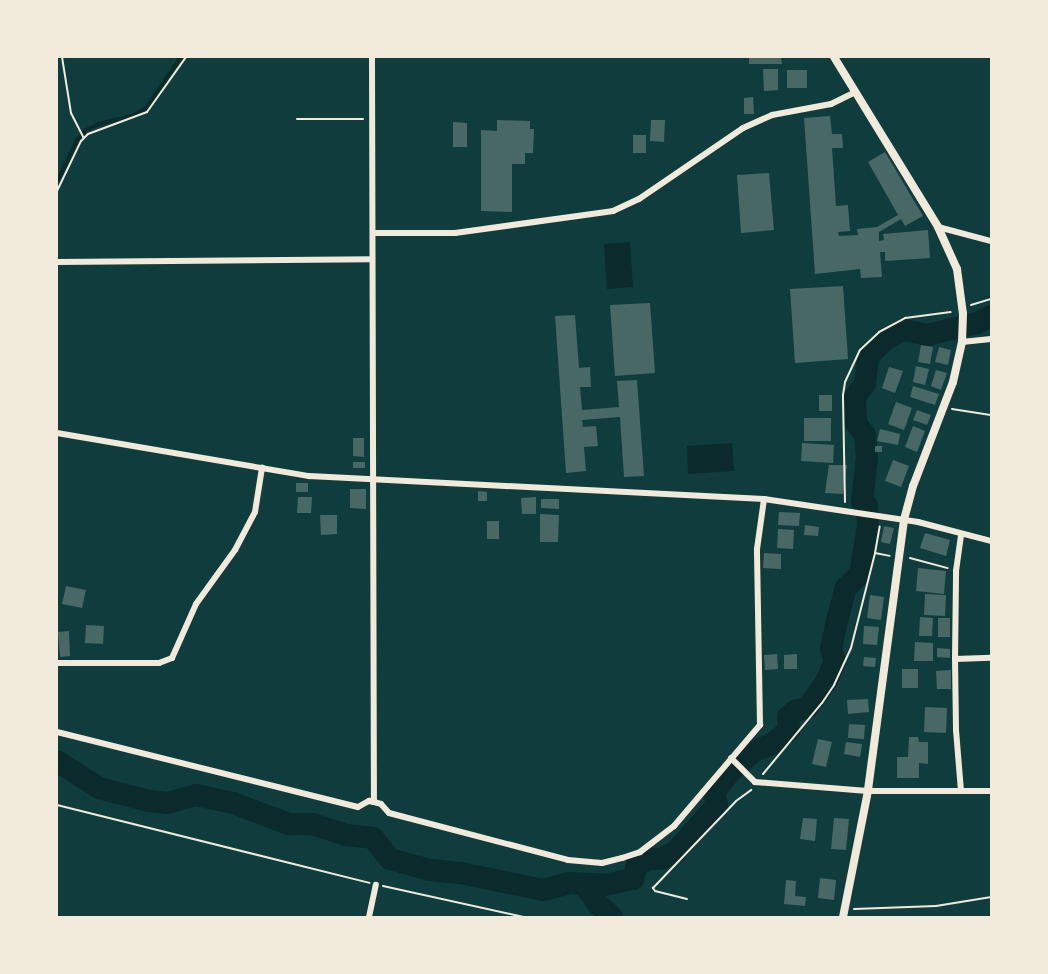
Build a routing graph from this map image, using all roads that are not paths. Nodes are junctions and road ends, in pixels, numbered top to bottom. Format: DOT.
graph roads {
  1 [pos="372,57"];
  2 [pos="834,57"];
  3 [pos="854,93"];
  4 [pos="938,227"];
  5 [pos="373,233"];
  6 [pos="991,241"];
  7 [pos="372,259"];
  8 [pos="57,262"];
  9 [pos="963,338"];
  10 [pos="991,339"];
  11 [pos="57,433"];
  12 [pos="262,468"];
  13 [pos="373,479"];
  14 [pos="764,499"];
  15 [pos="904,520"];
  16 [pos="961,535"];
  17 [pos="991,541"];
  18 [pos="991,658"];
  19 [pos="955,659"];
  20 [pos="57,663"];
  21 [pos="57,732"];
  22 [pos="734,760"];
  23 [pos="868,791"];
  24 [pos="961,791"];
  25 [pos="991,791"];
  26 [pos="374,802"];
  27 [pos="376,885"];
  28 [pos="844,912"];
  29 [pos="369,917"];
  1 -- 5 [label="street"];
  2 -- 3 [label="main road"];
  3 -- 4 [label="main road"];
  3 -- 5 [label="street"];
  4 -- 6 [label="street"];
  4 -- 9 [label="main road"];
  5 -- 7 [label="street"];
  7 -- 8 [label="street"];
  7 -- 13 [label="street"];
  9 -- 10 [label="street"];
  9 -- 15 [label="main road"];
  11 -- 12 [label="street"];
  12 -- 13 [label="street"];
  12 -- 20 [label="street"];
  13 -- 14 [label="street"];
  13 -- 26 [label="street"];
  14 -- 15 [label="street"];
  14 -- 22 [label="street"];
  15 -- 16 [label="street"];
  15 -- 23 [label="main road"];
  16 -- 17 [label="street"];
  16 -- 19 [label="street"];
  18 -- 19 [label="street"];
  19 -- 24 [label="street"];
  21 -- 26 [label="street"];
  22 -- 23 [label="street"];
  22 -- 26 [label="street"];
  23 -- 24 [label="street"];
  23 -- 28 [label="main road"];
  24 -- 25 [label="street"];
  27 -- 29 [label="street"];
}
